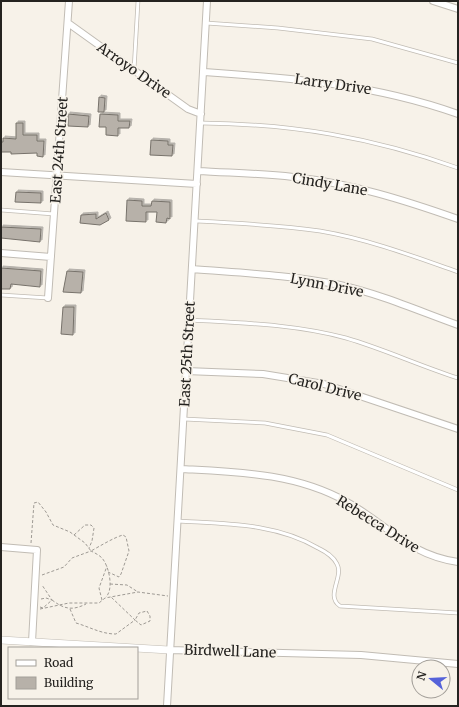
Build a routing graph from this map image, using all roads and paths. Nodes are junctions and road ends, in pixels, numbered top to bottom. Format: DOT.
graph roads {
  1 [pos="69,1"];
  2 [pos="138,1"];
  3 [pos="207,1"];
  4 [pos="432,1"];
  5 [pos="458,9"];
  6 [pos="68,23"];
  7 [pos="206,23"];
  8 [pos="458,63"];
  9 [pos="134,70"];
  10 [pos="204,72"];
  11 [pos="201,114"];
  12 [pos="458,114"];
  13 [pos="201,123"];
  14 [pos="458,168"];
  15 [pos="198,171"];
  16 [pos="1,172"];
  17 [pos="58,175"];
  18 [pos="197,184"];
  19 [pos="1,210"];
  20 [pos="54,214"];
  21 [pos="458,219"];
  22 [pos="195,221"];
  23 [pos="1,253"];
  24 [pos="51,256"];
  25 [pos="192,269"];
  26 [pos="458,272"];
  27 [pos="1,296"];
  28 [pos="48,298"];
  29 [pos="189,320"];
  30 [pos="458,325"];
  31 [pos="186,371"];
  32 [pos="458,378"];
  33 [pos="184,419"];
  34 [pos="458,429"];
  35 [pos="181,469"];
  36 [pos="458,490"];
  37 [pos="178,521"];
  38 [pos="74,535"];
  39 [pos="1,547"];
  40 [pos="89,548"];
  41 [pos="31,550"];
  42 [pos="91,551"];
  43 [pos="458,562"];
  44 [pos="107,566"];
  45 [pos="108,572"];
  46 [pos="36,578"];
  47 [pos="109,584"];
  48 [pos="138,592"];
  49 [pos="173,596"];
  50 [pos="112,597"];
  51 [pos="105,598"];
  52 [pos="52,600"];
  53 [pos="102,600"];
  54 [pos="87,603"];
  55 [pos="59,605"];
  56 [pos="38,606"];
  57 [pos="43,608"];
  58 [pos="70,609"];
  59 [pos="458,613"];
  60 [pos="33,618"];
  61 [pos="135,620"];
  62 [pos="1,640"];
  63 [pos="32,642"];
  64 [pos="118,647"];
  65 [pos="138,648"];
  66 [pos="170,650"];
  67 [pos="458,664"];
  68 [pos="167,706"];
  1 -- 6 [label="street, East 24th Street"];
  2 -- 9 [label="lane"];
  3 -- 7 [label="street, East 25th Street"];
  4 -- 5 [label="street"];
  6 -- 9 [label="street, Arroyo Drive"];
  6 -- 17 [label="street, East 24th Street"];
  7 -- 8 [label="lane"];
  7 -- 10 [label="street, East 25th Street"];
  9 -- 11 [label="street, Arroyo Drive"];
  10 -- 11 [label="street, East 25th Street"];
  10 -- 12 [label="street, Larry Drive"];
  11 -- 13 [label="street, East 25th Street"];
  13 -- 14 [label="lane"];
  13 -- 15 [label="street, East 25th Street"];
  15 -- 18 [label="street, East 25th Street"];
  15 -- 21 [label="street, Cindy Lane"];
  16 -- 17 [label="street"];
  17 -- 18 [label="street"];
  17 -- 20 [label="street, East 24th Street"];
  18 -- 22 [label="street, East 25th Street"];
  19 -- 20 [label="lane"];
  20 -- 24 [label="street, East 24th Street"];
  22 -- 25 [label="street, East 25th Street"];
  22 -- 26 [label="lane"];
  23 -- 24 [label="street"];
  24 -- 28 [label="street, East 24th Street"];
  25 -- 29 [label="street, East 25th Street"];
  25 -- 30 [label="street, Lynn Drive"];
  27 -- 28 [label="lane"];
  29 -- 31 [label="street, East 25th Street"];
  29 -- 32 [label="lane"];
  31 -- 33 [label="street, East 25th Street"];
  31 -- 34 [label="street, Carol Drive"];
  33 -- 35 [label="street, East 25th Street"];
  33 -- 36 [label="lane"];
  35 -- 37 [label="street, East 25th Street"];
  35 -- 43 [label="street, Rebecca Drive"];
  37 -- 49 [label="street, East 25th Street"];
  37 -- 59 [label="lane"];
  38 -- 40 [label="path"];
  38 -- 40 [label="path"];
  38 -- 41 [label="path"];
  39 -- 41 [label="street"];
  40 -- 42 [label="path"];
  41 -- 46 [label="street"];
  42 -- 44 [label="path"];
  42 -- 45 [label="path"];
  42 -- 46 [label="path"];
  44 -- 45 [label="path"];
  44 -- 53 [label="path"];
  45 -- 47 [label="path"];
  46 -- 52 [label="path"];
  46 -- 56 [label="street"];
  47 -- 48 [label="path"];
  47 -- 51 [label="path"];
  48 -- 49 [label="path"];
  48 -- 50 [label="path"];
  49 -- 66 [label="street, East 25th Street"];
  50 -- 51 [label="path"];
  50 -- 61 [label="path"];
  51 -- 53 [label="path"];
  52 -- 55 [label="path"];
  52 -- 56 [label="path"];
  52 -- 57 [label="path"];
  53 -- 54 [label="path"];
  54 -- 55 [label="path"];
  54 -- 58 [label="path"];
  55 -- 57 [label="path"];
  55 -- 58 [label="path"];
  56 -- 57 [label="path"];
  56 -- 60 [label="street"];
  56 -- 60 [label="path"];
  58 -- 61 [label="path"];
  60 -- 63 [label="street"];
  61 -- 61 [label="path"];
  62 -- 63 [label="street, Birdwell Lane"];
  63 -- 64 [label="street, Birdwell Lane"];
  65 -- 66 [label="street, Birdwell Lane"];
  66 -- 67 [label="street, Birdwell Lane"];
  66 -- 68 [label="street, East 25th Street"];
}
